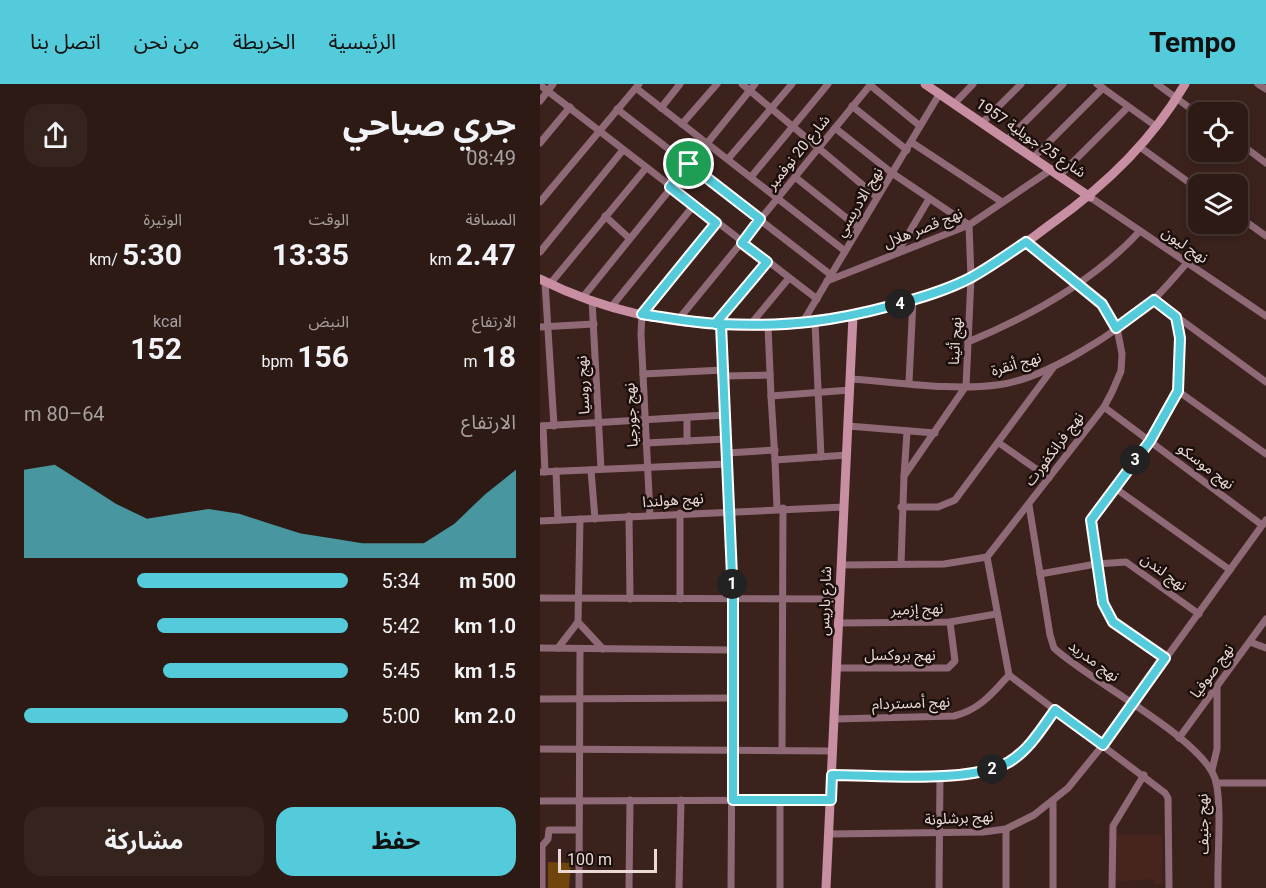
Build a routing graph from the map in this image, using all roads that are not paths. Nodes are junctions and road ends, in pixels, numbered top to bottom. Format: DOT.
graph roads {
  1 [pos="553,84"];
  2 [pos="680,84"];
  3 [pos="717,84"];
  4 [pos="742,84"];
  5 [pos="755,84"];
  6 [pos="792,84"];
  7 [pos="828,84"];
  8 [pos="925,84"];
  9 [pos="973,84"];
  10 [pos="1021,84"];
  11 [pos="1063,84"];
  12 [pos="1158,84"];
  13 [pos="1185,84"];
  14 [pos="1258,84"];
  15 [pos="540,85"];
  16 [pos="871,85"];
  17 [pos="638,86"];
  18 [pos="1100,86"];
  19 [pos="1266,89"];
  20 [pos="749,90"];
  21 [pos="548,91"];
  22 [pos="940,93"];
  23 [pos="1177,98"];
  24 [pos="540,101"];
  25 [pos="954,104"];
  26 [pos="852,106"];
  27 [pos="1188,106"];
  28 [pos="570,107"];
  29 [pos="1128,107"];
  30 [pos="661,108"];
  31 [pos="617,109"];
  32 [pos="771,109"];
  33 [pos="982,123"];
  34 [pos="682,124"];
  35 [pos="920,126"];
  36 [pos="1157,127"];
  37 [pos="793,128"];
  38 [pos="835,128"];
  39 [pos="599,130"];
  40 [pos="1007,140"];
  41 [pos="540,143"];
  42 [pos="707,143"];
  43 [pos="908,146"];
  44 [pos="1140,147"];
  45 [pos="818,149"];
  46 [pos="623,150"];
  47 [pos="1248,150"];
  48 [pos="1034,157"];
  49 [pos="728,159"];
  50 [pos="1266,163"];
  51 [pos="689,164"];
  52 [pos="646,168"];
  53 [pos="892,172"];
  54 [pos="1056,172"];
  55 [pos="751,177"];
  56 [pos="795,177"];
  57 [pos="1188,182"];
  58 [pos="670,187"];
  59 [pos="877,197"];
  60 [pos="1090,197"];
  61 [pos="778,198"];
  62 [pos="929,199"];
  63 [pos="540,202"];
  64 [pos="1002,202"];
  65 [pos="694,205"];
  66 [pos="605,216"];
  67 [pos="760,219"];
  68 [pos="716,223"];
  69 [pos="1248,223"];
  70 [pos="969,225"];
  71 [pos="859,228"];
  72 [pos="1140,231"];
  73 [pos="1266,236"];
  74 [pos="629,238"];
  75 [pos="1026,242"];
  76 [pos="742,243"];
  77 [pos="845,251"];
  78 [pos="540,252"];
  79 [pos="897,253"];
  80 [pos="767,262"];
  81 [pos="1187,263"];
  82 [pos="789,278"];
  83 [pos="829,278"];
  84 [pos="970,278"];
  85 [pos="545,282"];
  86 [pos="1078,284"];
  87 [pos="583,297"];
  88 [pos="817,299"];
  89 [pos="592,300"];
  90 [pos="913,300"];
  91 [pos="1154,300"];
  92 [pos="612,306"];
  93 [pos="642,314"];
  94 [pos="853,316"];
  95 [pos="1266,316"];
  96 [pos="1176,317"];
  97 [pos="678,320"];
  98 [pos="815,322"];
  99 [pos="594,324"];
  100 [pos="718,324"];
  101 [pos="750,325"];
  102 [pos="801,325"];
  103 [pos="768,326"];
  104 [pos="540,327"];
  105 [pos="549,327"];
  106 [pos="1116,328"];
  107 [pos="1192,329"];
  108 [pos="1180,338"];
  109 [pos="968,342"];
  110 [pos="1054,366"];
  111 [pos="723,373"];
  112 [pos="643,374"];
  113 [pos="770,375"];
  114 [pos="851,379"];
  115 [pos="909,382"];
  116 [pos="1266,382"];
  117 [pos="966,387"];
  118 [pos="850,390"];
  119 [pos="1178,391"];
  120 [pos="818,393"];
  121 [pos="771,396"];
  122 [pos="1104,407"];
  123 [pos="725,415"];
  124 [pos="687,418"];
  125 [pos="645,420"];
  126 [pos="599,423"];
  127 [pos="542,426"];
  128 [pos="554,426"];
  129 [pos="848,426"];
  130 [pos="907,432"];
  131 [pos="935,433"];
  132 [pos="726,439"];
  133 [pos="687,441"];
  134 [pos="1150,441"];
  135 [pos="999,443"];
  136 [pos="646,444"];
  137 [pos="775,450"];
  138 [pos="727,453"];
  139 [pos="1266,454"];
  140 [pos="847,455"];
  141 [pos="821,457"];
  142 [pos="775,460"];
  143 [pos="727,464"];
  144 [pos="647,467"];
  145 [pos="591,470"];
  146 [pos="601,470"];
  147 [pos="556,471"];
  148 [pos="543,472"];
  149 [pos="904,476"];
  150 [pos="1049,478"];
  151 [pos="1114,488"];
  152 [pos="1029,505"];
  153 [pos="844,507"];
  154 [pos="902,507"];
  155 [pos="780,508"];
  156 [pos="730,510"];
  157 [pos="680,513"];
  158 [pos="650,515"];
  159 [pos="629,516"];
  160 [pos="580,519"];
  161 [pos="595,519"];
  162 [pos="558,520"];
  163 [pos="540,521"];
  164 [pos="1264,523"];
  165 [pos="987,557"];
  166 [pos="901,564"];
  167 [pos="1096,564"];
  168 [pos="841,565"];
  169 [pos="1230,570"];
  170 [pos="1041,574"];
  171 [pos="540,598"];
  172 [pos="579,598"];
  173 [pos="630,599"];
  174 [pos="680,599"];
  175 [pos="733,599"];
  176 [pos="783,599"];
  177 [pos="840,599"];
  178 [pos="996,614"];
  179 [pos="1199,614"];
  180 [pos="1266,619"];
  181 [pos="578,622"];
  182 [pos="950,622"];
  183 [pos="839,623"];
  184 [pos="1250,642"];
  185 [pos="540,648"];
  186 [pos="558,648"];
  187 [pos="603,648"];
  188 [pos="1266,648"];
  189 [pos="580,649"];
  190 [pos="732,650"];
  191 [pos="1165,658"];
  192 [pos="838,668"];
  193 [pos="1009,675"];
  194 [pos="1217,686"];
  195 [pos="732,698"];
  196 [pos="540,699"];
  197 [pos="579,699"];
  198 [pos="1132,705"];
  199 [pos="1055,710"];
  200 [pos="835,719"];
  201 [pos="1179,738"];
  202 [pos="1103,745"];
  203 [pos="540,749"];
  204 [pos="579,749"];
  205 [pos="732,749"];
  206 [pos="782,749"];
  207 [pos="833,751"];
  208 [pos="1212,770"];
  209 [pos="832,775"];
  210 [pos="940,775"];
  211 [pos="1144,775"];
  212 [pos="1216,783"];
  213 [pos="1266,783"];
  214 [pos="630,800"];
  215 [pos="681,800"];
  216 [pos="733,800"];
  217 [pos="831,800"];
  218 [pos="540,801"];
  219 [pos="578,801"];
  220 [pos="780,801"];
  221 [pos="1053,803"];
  222 [pos="1006,829"];
  223 [pos="578,830"];
  224 [pos="829,834"];
  225 [pos="938,834"];
  226 [pos="542,888"];
  227 [pos="579,888"];
  228 [pos="629,888"];
  229 [pos="679,888"];
  230 [pos="731,888"];
  231 [pos="780,888"];
  232 [pos="826,888"];
  233 [pos="939,888"];
  234 [pos="1006,888"];
  235 [pos="1053,888"];
  236 [pos="1112,888"];
  237 [pos="1169,888"];
  238 [pos="1218,888"];
  1 -- 21 [label="street"];
  2 -- 30 [label="street"];
  3 -- 34 [label="street"];
  4 -- 20 [label="street"];
  5 -- 20 [label="street"];
  6 -- 32 [label="street"];
  7 -- 37 [label="street"];
  8 -- 22 [label="street, شارع 25 جويلية 1957"];
  9 -- 25 [label="street"];
  10 -- 33 [label="street"];
  11 -- 40 [label="street"];
  12 -- 23 [label="street"];
  13 -- 23 [label="street"];
  14 -- 19 [label="street"];
  15 -- 21 [label="street"];
  16 -- 26 [label="street, شارع 20 نوفمبر"];
  16 -- 35 [label="street"];
  17 -- 30 [label="street"];
  17 -- 31 [label="street"];
  18 -- 29 [label="street"];
  18 -- 48 [label="street"];
  20 -- 32 [label="street"];
  20 -- 42 [label="street"];
  21 -- 24 [label="street"];
  21 -- 28 [label="street"];
  22 -- 25 [label="street, شارع 25 جويلية 1957"];
  22 -- 35 [label="street, نهج الادريسي"];
  23 -- 27 [label="street"];
  23 -- 36 [label="street"];
  25 -- 33 [label="street, شارع 25 جويلية 1957"];
  26 -- 38 [label="street, شارع 20 نوفمبر"];
  26 -- 43 [label="street"];
  28 -- 39 [label="street"];
  28 -- 41 [label="street"];
  29 -- 36 [label="street"];
  29 -- 54 [label="street, نهج قصر هلال"];
  30 -- 34 [label="street"];
  31 -- 39 [label="street"];
  31 -- 51 [label="street"];
  32 -- 37 [label="street"];
  32 -- 49 [label="street"];
  33 -- 40 [label="street, شارع 25 جويلية 1957"];
  34 -- 42 [label="street"];
  35 -- 43 [label="street, نهج الادريسي"];
  36 -- 44 [label="street"];
  37 -- 45 [label="street"];
  37 -- 55 [label="street"];
  38 -- 45 [label="street, شارع 20 نوفمبر"];
  38 -- 53 [label="street"];
  39 -- 46 [label="street"];
  39 -- 63 [label="street"];
  40 -- 48 [label="street, شارع 25 جويلية 1957"];
  42 -- 49 [label="street"];
  42 -- 51 [label="street"];
  43 -- 53 [label="street, نهج الادريسي"];
  43 -- 64 [label="street"];
  44 -- 57 [label="street"];
  44 -- 60 [label="street"];
  45 -- 56 [label="street, شارع 20 نوفمبر"];
  45 -- 59 [label="street"];
  46 -- 52 [label="street"];
  46 -- 78 [label="street"];
  47 -- 50 [label="street"];
  48 -- 54 [label="street, شارع 25 جويلية 1957"];
  49 -- 55 [label="street"];
  51 -- 58 [label="street"];
  51 -- 67 [label="street"];
  52 -- 58 [label="street"];
  52 -- 66 [label="street"];
  53 -- 59 [label="street, نهج الادريسي"];
  53 -- 62 [label="street"];
  54 -- 60 [label="street, شارع 25 جويلية 1957"];
  54 -- 64 [label="street, نهج قصر هلال"];
  55 -- 61 [label="street"];
  56 -- 61 [label="street, شارع 20 نوفمبر"];
  56 -- 71 [label="street"];
  58 -- 65 [label="street"];
  58 -- 74 [label="street"];
  59 -- 71 [label="street, نهج الادريسي"];
  60 -- 72 [label="street, نهج ليون"];
  60 -- 75 [label="street"];
  61 -- 67 [label="street, شارع 20 نوفمبر"];
  61 -- 77 [label="street"];
  62 -- 70 [label="street"];
  62 -- 79 [label="street"];
  64 -- 70 [label="street, نهج قصر هلال"];
  65 -- 68 [label="street"];
  65 -- 92 [label="street"];
  66 -- 74 [label="street"];
  66 -- 85 [label="street"];
  67 -- 76 [label="street, شارع 20 نوفمبر"];
  67 -- 83 [label="street"];
  68 -- 76 [label="street"];
  68 -- 93 [label="street"];
  69 -- 73 [label="street"];
  70 -- 79 [label="street, نهج قصر هلال"];
  70 -- 84 [label="street, نهج أثينا"];
  71 -- 77 [label="street, نهج الادريسي"];
  72 -- 81 [label="street, نهج ليون"];
  72 -- 86 [label="street"];
  74 -- 87 [label="street"];
  75 -- 84 [label="street"];
  75 -- 86 [label="street, نهج فرانكفورت"];
  76 -- 80 [label="street"];
  76 -- 97 [label="street, شارع 20 نوفمبر"];
  77 -- 83 [label="street, نهج الادريسي"];
  79 -- 83 [label="street, نهج قصر هلال"];
  80 -- 82 [label="street"];
  80 -- 100 [label="street"];
  81 -- 91 [label="street, نهج أنقرة"];
  81 -- 95 [label="street, نهج ليون"];
  82 -- 88 [label="street"];
  82 -- 101 [label="street"];
  83 -- 88 [label="street, نهج الادريسي"];
  84 -- 90 [label="street"];
  84 -- 109 [label="street, نهج أثينا"];
  85 -- 87 [label="street"];
  85 -- 105 [label="street"];
  86 -- 106 [label="street, نهج فرانكفورت"];
  86 -- 109 [label="street"];
  87 -- 89 [label="street"];
  88 -- 102 [label="street, نهج الادريسي"];
  89 -- 92 [label="street"];
  89 -- 99 [label="street, نهج روسيا"];
  90 -- 94 [label="street"];
  90 -- 115 [label="street"];
  91 -- 96 [label="street"];
  91 -- 106 [label="street, نهج أنقرة"];
  92 -- 93 [label="street"];
  93 -- 97 [label="street"];
  93 -- 112 [label="street, نهج جورجيا"];
  94 -- 98 [label="street"];
  94 -- 114 [label="street, شارع باريس"];
  96 -- 107 [label="street"];
  96 -- 108 [label="street"];
  97 -- 100 [label="street"];
  98 -- 102 [label="street"];
  98 -- 120 [label="street"];
  99 -- 105 [label="street"];
  99 -- 126 [label="street, نهج روسيا"];
  100 -- 101 [label="street"];
  100 -- 111 [label="street"];
  101 -- 103 [label="street"];
  102 -- 103 [label="street"];
  103 -- 113 [label="street"];
  104 -- 105 [label="street"];
  105 -- 128 [label="street"];
  106 -- 110 [label="street, نهج أنقرة"];
  106 -- 122 [label="street, نهج فرانكفورت"];
  107 -- 108 [label="street"];
  107 -- 116 [label="street"];
  108 -- 119 [label="street"];
  109 -- 117 [label="street, نهج أثينا"];
  110 -- 117 [label="street, نهج أنقرة"];
  110 -- 135 [label="street"];
  111 -- 112 [label="street"];
  111 -- 113 [label="street"];
  111 -- 123 [label="street"];
  112 -- 125 [label="street, نهج جورجيا"];
  113 -- 121 [label="street"];
  114 -- 115 [label="street, نهج أنقرة"];
  114 -- 118 [label="street, شارع باريس"];
  115 -- 117 [label="street, نهج أنقرة"];
  117 -- 131 [label="street"];
  118 -- 120 [label="street"];
  118 -- 129 [label="street, شارع باريس"];
  119 -- 134 [label="street"];
  119 -- 139 [label="street"];
  120 -- 121 [label="street"];
  120 -- 141 [label="street"];
  121 -- 137 [label="street"];
  122 -- 134 [label="street, نهج موسكو"];
  122 -- 150 [label="street, نهج فرانكفورت"];
  123 -- 124 [label="street"];
  123 -- 132 [label="street"];
  124 -- 125 [label="street"];
  124 -- 133 [label="street"];
  125 -- 126 [label="street"];
  125 -- 136 [label="street, نهج جورجيا"];
  126 -- 128 [label="street"];
  126 -- 146 [label="street, نهج روسيا"];
  127 -- 128 [label="street"];
  127 -- 148 [label="street"];
  129 -- 130 [label="street"];
  129 -- 140 [label="street, شارع باريس"];
  130 -- 131 [label="street"];
  130 -- 149 [label="street"];
  131 -- 149 [label="street"];
  132 -- 133 [label="street"];
  132 -- 138 [label="street"];
  133 -- 136 [label="street"];
  134 -- 151 [label="street"];
  134 -- 164 [label="street, نهج موسكو"];
  135 -- 150 [label="street"];
  135 -- 154 [label="street"];
  136 -- 144 [label="street, نهج جورجيا"];
  137 -- 138 [label="street"];
  137 -- 142 [label="street"];
  138 -- 143 [label="street"];
  140 -- 141 [label="street"];
  140 -- 153 [label="street, شارع باريس"];
  141 -- 142 [label="street"];
  142 -- 155 [label="street"];
  143 -- 144 [label="street"];
  143 -- 156 [label="street"];
  144 -- 146 [label="street"];
  144 -- 158 [label="street, نهج جورجيا"];
  145 -- 146 [label="street"];
  145 -- 147 [label="street"];
  145 -- 161 [label="street"];
  147 -- 148 [label="street"];
  147 -- 162 [label="street"];
  149 -- 154 [label="street"];
  150 -- 152 [label="street, نهج فرانكفورت"];
  151 -- 167 [label="street"];
  151 -- 169 [label="street"];
  152 -- 165 [label="street, نهج فرانكفورت"];
  152 -- 170 [label="street, نهج مدريد"];
  153 -- 155 [label="street, نهج هولندا"];
  153 -- 168 [label="street, شارع باريس"];
  154 -- 166 [label="street"];
  155 -- 156 [label="street, نهج هولندا"];
  155 -- 176 [label="street"];
  156 -- 157 [label="street, نهج هولندا"];
  156 -- 175 [label="street"];
  157 -- 158 [label="street, نهج هولندا"];
  157 -- 174 [label="street"];
  158 -- 159 [label="street, نهج هولندا"];
  159 -- 161 [label="street, نهج هولندا"];
  159 -- 173 [label="street"];
  160 -- 161 [label="street, نهج هولندا"];
  160 -- 162 [label="street, نهج هولندا"];
  160 -- 172 [label="street"];
  162 -- 163 [label="street, نهج هولندا"];
  164 -- 169 [label="street, نهج برشلونة"];
  165 -- 166 [label="street"];
  165 -- 178 [label="street"];
  166 -- 168 [label="street"];
  167 -- 170 [label="street, نهج لندن"];
  167 -- 179 [label="street, نهج لندن"];
  167 -- 191 [label="street"];
  168 -- 177 [label="street, شارع باريس"];
  169 -- 179 [label="street, نهج برشلونة"];
  170 -- 198 [label="street, نهج مدريد"];
  171 -- 172 [label="street"];
  172 -- 173 [label="street"];
  172 -- 181 [label="street"];
  173 -- 174 [label="street"];
  174 -- 175 [label="street"];
  175 -- 176 [label="street"];
  175 -- 190 [label="street"];
  176 -- 177 [label="street"];
  176 -- 206 [label="street"];
  177 -- 183 [label="street, شارع باريس"];
  178 -- 182 [label="street, نهج إزمير"];
  178 -- 193 [label="street"];
  179 -- 191 [label="street, نهج برشلونة"];
  180 -- 184 [label="street, نهج صوفيا"];
  181 -- 186 [label="street"];
  181 -- 187 [label="street"];
  182 -- 183 [label="street, نهج إزمير"];
  182 -- 192 [label="street, نهج بروكسل"];
  183 -- 192 [label="street, شارع باريس"];
  184 -- 188 [label="street"];
  184 -- 194 [label="street, نهج صوفيا"];
  185 -- 186 [label="street"];
  186 -- 189 [label="street"];
  187 -- 189 [label="street"];
  187 -- 190 [label="street"];
  189 -- 197 [label="street"];
  190 -- 195 [label="street"];
  191 -- 198 [label="street, نهج برشلونة"];
  192 -- 200 [label="street, شارع باريس"];
  193 -- 199 [label="street"];
  193 -- 200 [label="street, نهج أمستردام"];
  194 -- 201 [label="street, نهج صوفيا"];
  194 -- 208 [label="street"];
  195 -- 197 [label="street"];
  195 -- 205 [label="street"];
  196 -- 197 [label="street"];
  197 -- 204 [label="street"];
  198 -- 201 [label="street, نهج مدريد"];
  198 -- 202 [label="street, نهج برشلونة"];
  199 -- 202 [label="street"];
  199 -- 210 [label="street"];
  200 -- 207 [label="street, شارع باريس"];
  201 -- 208 [label="street, نهج جنيف"];
  202 -- 211 [label="street"];
  202 -- 221 [label="street, نهج برشلونة"];
  203 -- 204 [label="street"];
  204 -- 205 [label="street"];
  204 -- 219 [label="street"];
  205 -- 206 [label="street"];
  205 -- 216 [label="street"];
  206 -- 207 [label="street"];
  207 -- 209 [label="street, شارع باريس"];
  208 -- 212 [label="street, نهج جنيف"];
  209 -- 210 [label="street"];
  209 -- 217 [label="street, شارع باريس"];
  210 -- 225 [label="street"];
  211 -- 236 [label="street"];
  211 -- 237 [label="street"];
  212 -- 213 [label="street"];
  212 -- 238 [label="street, نهج جنيف"];
  214 -- 215 [label="street"];
  214 -- 219 [label="street"];
  214 -- 228 [label="street"];
  215 -- 216 [label="street"];
  215 -- 229 [label="street"];
  216 -- 220 [label="street"];
  216 -- 230 [label="street"];
  217 -- 220 [label="street"];
  217 -- 224 [label="street, شارع باريس"];
  218 -- 219 [label="street"];
  219 -- 223 [label="street"];
  220 -- 231 [label="street"];
  221 -- 222 [label="street, نهج برشلونة"];
  221 -- 235 [label="street"];
  222 -- 225 [label="street, نهج برشلونة"];
  222 -- 234 [label="street"];
  223 -- 226 [label="street"];
  223 -- 227 [label="street"];
  224 -- 225 [label="street, نهج برشلونة"];
  224 -- 232 [label="street, شارع باريس"];
  225 -- 233 [label="street"];
}
